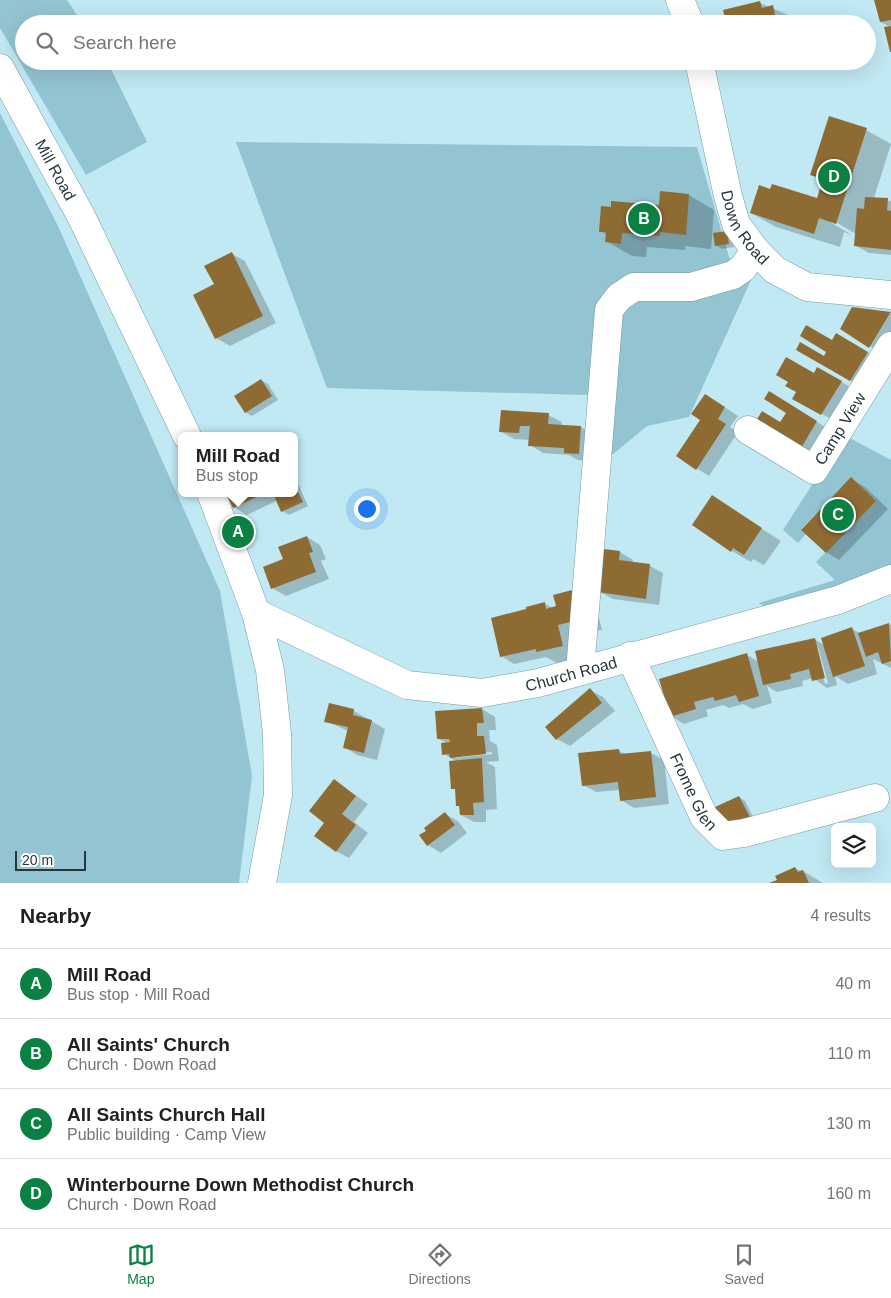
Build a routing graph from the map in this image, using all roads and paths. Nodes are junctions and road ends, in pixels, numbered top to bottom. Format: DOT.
graph roads {
  1 [pos="680,0"];
  2 [pos="686,15"];
  3 [pos="0,68"];
  4 [pos="701,70"];
  5 [pos="755,250"];
  6 [pos="891,295"];
  7 [pos="891,346"];
  8 [pos="748,430"];
  9 [pos="185,432"];
  10 [pos="212,497"];
  11 [pos="891,579"];
  12 [pos="256,613"];
  13 [pos="630,656"];
  14 [pos="580,671"];
  15 [pos="875,798"];
  16 [pos="262,883"];
  1 -- 2 [label="street"];
  3 -- 9 [label="street, Mill Road"];
  4 -- 5 [label="street, Down Road"];
  5 -- 6 [label="street, Down Road"];
  5 -- 14 [label="street"];
  7 -- 8 [label="street, Camp View"];
  10 -- 12 [label="street"];
  11 -- 13 [label="street, Church Road"];
  12 -- 14 [label="street, Church Road"];
  12 -- 16 [label="street"];
  13 -- 14 [label="street, Church Road"];
  13 -- 15 [label="street, Frome Glen"];
}
